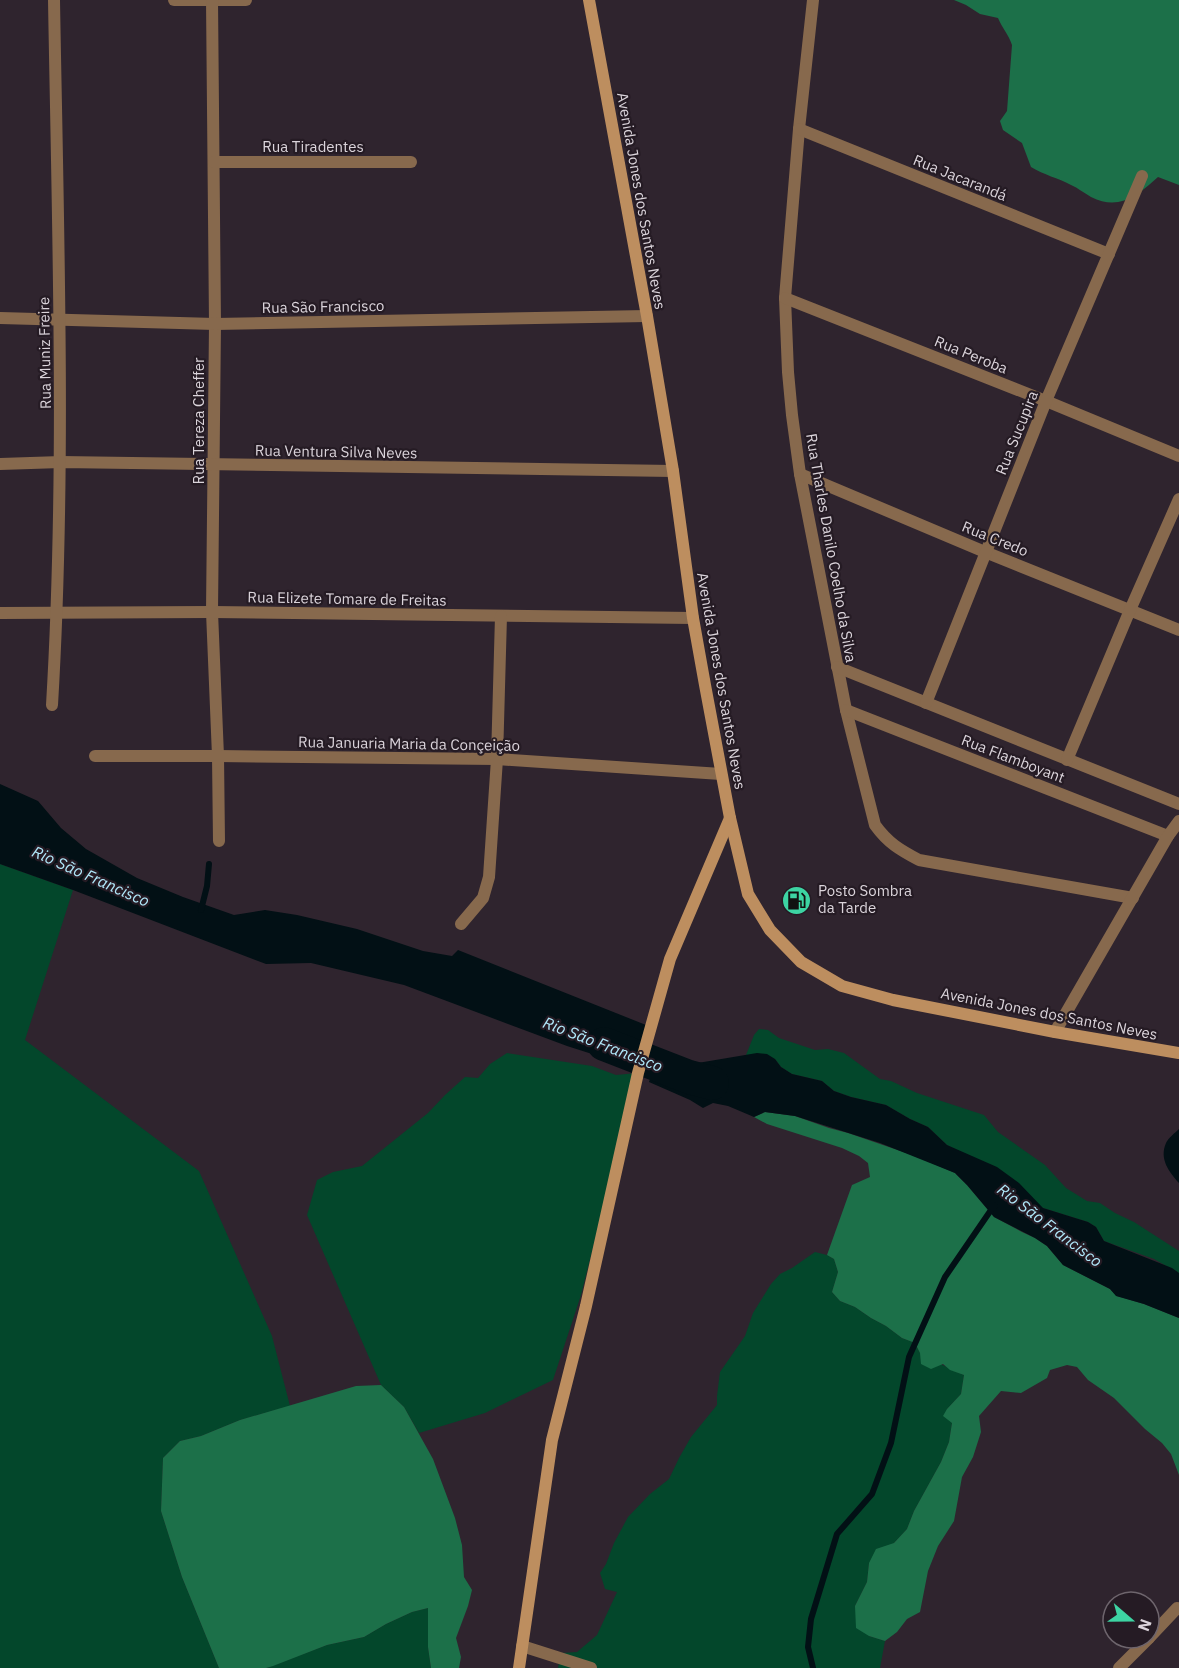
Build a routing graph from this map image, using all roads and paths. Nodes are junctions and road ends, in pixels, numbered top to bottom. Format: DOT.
graph roads {
  1 [pos="54,0"];
  2 [pos="174,0"];
  3 [pos="212,0"];
  4 [pos="246,0"];
  5 [pos="589,0"];
  6 [pos="813,0"];
  7 [pos="799,129"];
  8 [pos="214,162"];
  9 [pos="411,162"];
  10 [pos="1142,176"];
  11 [pos="1109,254"];
  12 [pos="785,298"];
  13 [pos="647,316"];
  14 [pos="0,318"];
  15 [pos="60,319"];
  16 [pos="215,324"];
  17 [pos="1046,401"];
  18 [pos="1179,456"];
  19 [pos="61,462"];
  20 [pos="0,464"];
  21 [pos="214,465"];
  22 [pos="673,471"];
  23 [pos="800,474"];
  24 [pos="1179,499"];
  25 [pos="985,552"];
  26 [pos="1130,610"];
  27 [pos="212,612"];
  28 [pos="0,613"];
  29 [pos="58,613"];
  30 [pos="501,616"];
  31 [pos="693,618"];
  32 [pos="1179,630"];
  33 [pos="837,667"];
  34 [pos="926,703"];
  35 [pos="52,705"];
  36 [pos="846,710"];
  37 [pos="95,756"];
  38 [pos="218,756"];
  39 [pos="496,759"];
  40 [pos="1067,760"];
  41 [pos="721,774"];
  42 [pos="1179,804"];
  43 [pos="730,818"];
  44 [pos="1179,821"];
  45 [pos="1168,836"];
  46 [pos="219,841"];
  47 [pos="1132,898"];
  48 [pos="461,924"];
  49 [pos="1055,1032"];
  50 [pos="1179,1053"];
  51 [pos="1178,1608"];
  52 [pos="1161,1626"];
  53 [pos="522,1646"];
  54 [pos="1137,1650"];
  55 [pos="519,1668"];
  56 [pos="591,1668"];
  57 [pos="1119,1668"];
  1 -- 15 [label="street, Rua Muniz Freire"];
  2 -- 3 [label="street"];
  3 -- 4 [label="street"];
  3 -- 8 [label="street, Rua Tereza Cheffer"];
  5 -- 13 [label="main road, Avenida Jones dos Santos Neves"];
  6 -- 7 [label="street, Rua Tharles Danilo Coelho da Silva"];
  7 -- 11 [label="street, Rua Jacarandá"];
  7 -- 12 [label="street, Rua Tharles Danilo Coelho da Silva"];
  8 -- 9 [label="street, Rua Tiradentes"];
  8 -- 16 [label="street, Rua Tereza Cheffer"];
  10 -- 11 [label="street, Rua Sucupira"];
  11 -- 17 [label="street, Rua Sucupira"];
  12 -- 17 [label="street, Rua Peroba"];
  12 -- 23 [label="street, Rua Tharles Danilo Coelho da Silva"];
  13 -- 16 [label="street, Rua São Francisco"];
  13 -- 22 [label="main road, Avenida Jones dos Santos Neves"];
  14 -- 15 [label="street, Rua São Francisco"];
  15 -- 16 [label="street, Rua São Francisco"];
  15 -- 19 [label="street, Rua Muniz Freire"];
  16 -- 21 [label="street, Rua Tereza Cheffer"];
  17 -- 18 [label="street, Rua Peroba"];
  17 -- 25 [label="street, Rua Sucupira"];
  19 -- 20 [label="street, Rua Ventura Silva Neves"];
  19 -- 21 [label="street, Rua Ventura Silva Neves"];
  19 -- 29 [label="street, Rua Muniz Freire"];
  21 -- 22 [label="street, Rua Ventura Silva Neves"];
  21 -- 27 [label="street, Rua Tereza Cheffer"];
  22 -- 31 [label="main road, Avenida Jones dos Santos Neves"];
  23 -- 25 [label="street, Rua Credo"];
  23 -- 33 [label="street, Rua Tharles Danilo Coelho da Silva"];
  24 -- 26 [label="street"];
  25 -- 26 [label="street, Rua Credo"];
  25 -- 34 [label="street, Rua Sucupira"];
  26 -- 32 [label="street, Rua Credo"];
  26 -- 40 [label="street"];
  27 -- 29 [label="street, Rua Elizete Tomare de Freitas"];
  27 -- 30 [label="street, Rua Elizete Tomare de Freitas"];
  27 -- 38 [label="street, Rua Tereza Cheffer"];
  28 -- 29 [label="street, Rua Elizete Tomare de Freitas"];
  29 -- 35 [label="street, Rua Muniz Freire"];
  30 -- 31 [label="street, Rua Elizete Tomare de Freitas"];
  30 -- 39 [label="street"];
  31 -- 41 [label="main road, Avenida Jones dos Santos Neves"];
  33 -- 34 [label="street"];
  33 -- 36 [label="street, Rua Tharles Danilo Coelho da Silva"];
  34 -- 40 [label="street"];
  36 -- 45 [label="street, Rua Flamboyant"];
  36 -- 47 [label="street, Rua Tharles Danilo Coelho da Silva"];
  37 -- 38 [label="street, Rua Januaria Maria da Conçeição"];
  38 -- 39 [label="street, Rua Januaria Maria da Conçeição"];
  38 -- 46 [label="street, Rua Tereza Cheffer"];
  39 -- 41 [label="street, Rua Januaria Maria da Conçeição"];
  39 -- 48 [label="street"];
  40 -- 42 [label="street"];
  41 -- 43 [label="main road, Avenida Jones dos Santos Neves"];
  43 -- 49 [label="main road, Avenida Jones dos Santos Neves"];
  43 -- 53 [label="main road"];
  44 -- 45 [label="street"];
  45 -- 47 [label="street"];
  47 -- 49 [label="street"];
  49 -- 50 [label="main road, Avenida Jones dos Santos Neves"];
  51 -- 52 [label="street"];
  53 -- 55 [label="main road"];
  53 -- 56 [label="street"];
  54 -- 57 [label="street"];
}
